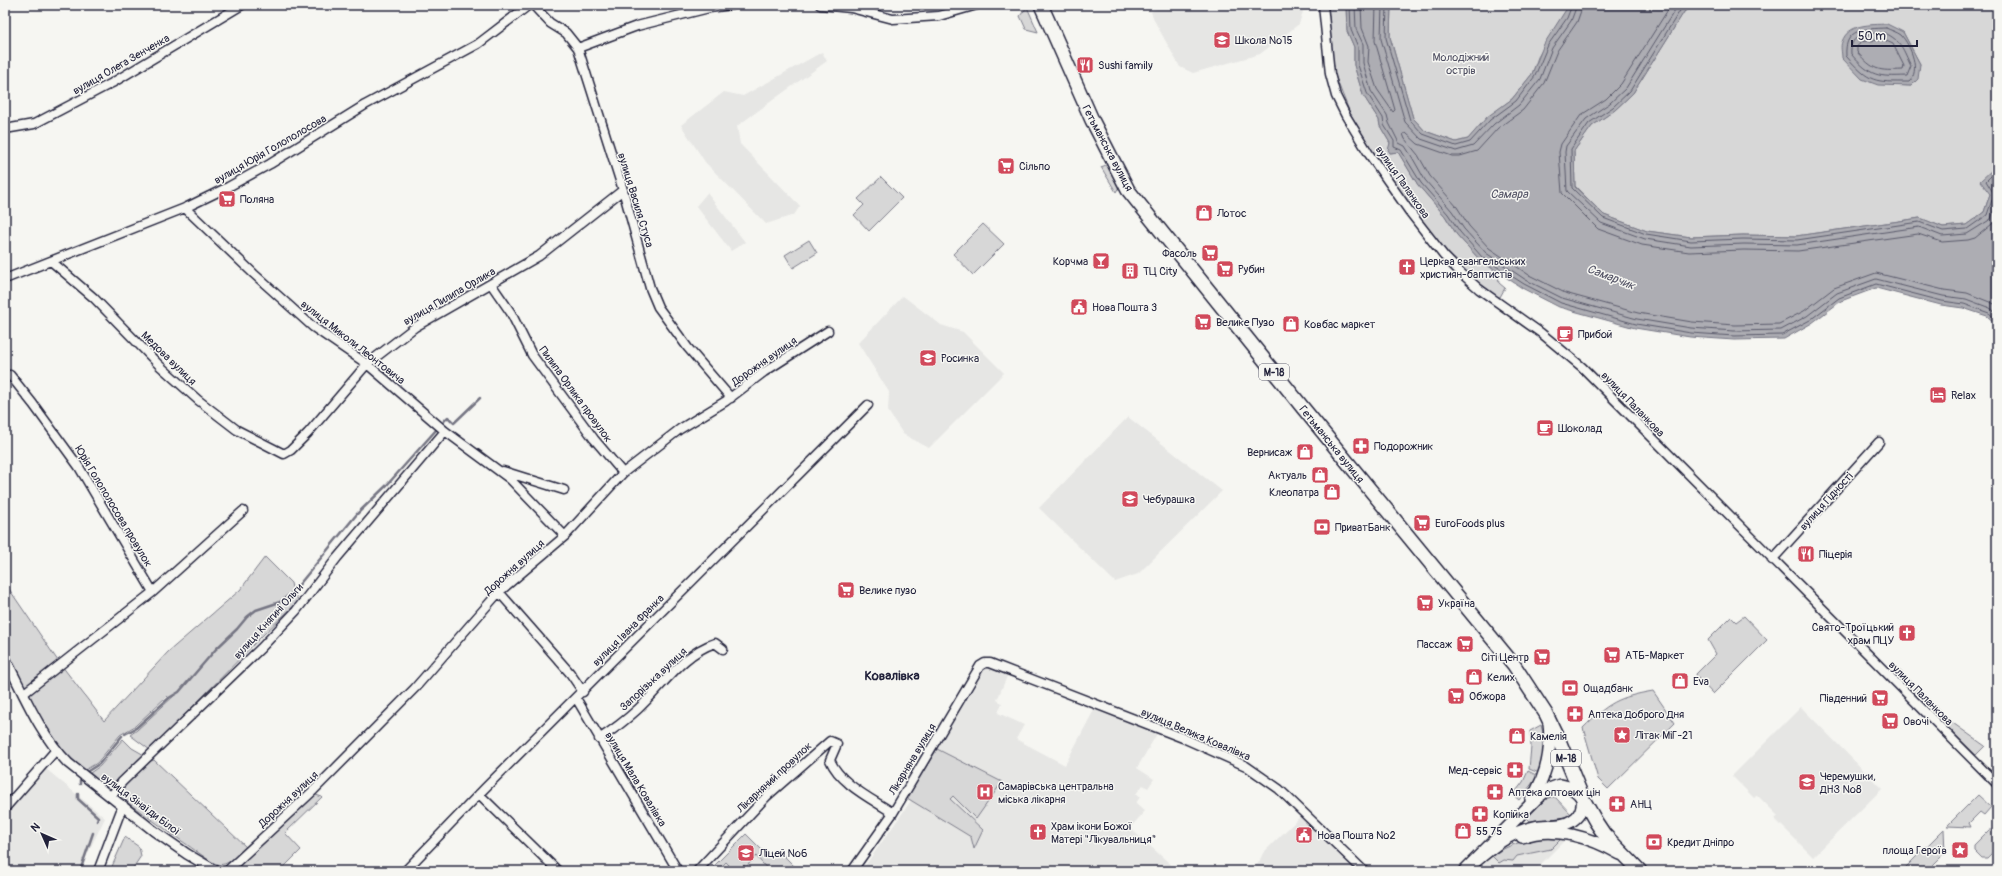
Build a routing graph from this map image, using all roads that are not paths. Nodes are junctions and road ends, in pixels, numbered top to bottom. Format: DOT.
graph roads {
  1 [pos="242,5"];
  2 [pos="529,5"];
  3 [pos="532,5"];
  4 [pos="732,5"];
  5 [pos="820,5"];
  6 [pos="977,5"];
  7 [pos="1041,5"];
  8 [pos="1323,5"];
  9 [pos="578,48"];
  10 [pos="5,129"];
  11 [pos="623,190"];
  12 [pos="185,208"];
  13 [pos="51,261"];
  14 [pos="5,279"];
  15 [pos="491,284"];
  16 [pos="828,331"];
  17 [pos="367,364"];
  18 [pos="10,375"];
  19 [pos="731,398"];
  20 [pos="868,405"];
  21 [pos="445,431"];
  22 [pos="1879,442"];
  23 [pos="284,454"];
  24 [pos="497,469"];
  25 [pos="623,474"];
  26 [pos="564,490"];
  27 [pos="242,511"];
  28 [pos="565,536"];
  29 [pos="1772,560"];
  30 [pos="153,592"];
  31 [pos="499,592"];
  32 [pos="723,649"];
  33 [pos="5,658"];
  34 [pos="990,663"];
  35 [pos="7,669"];
  36 [pos="583,692"];
  37 [pos="23,694"];
  38 [pos="576,698"];
  39 [pos="1548,718"];
  40 [pos="599,739"];
  41 [pos="56,750"];
  42 [pos="1997,784"];
  43 [pos="479,794"];
  44 [pos="111,796"];
  45 [pos="1583,799"];
  46 [pos="123,805"];
  47 [pos="5,808"];
  48 [pos="893,813"];
  49 [pos="1521,813"];
  50 [pos="1629,860"];
  51 [pos="98,871"];
  52 [pos="216,871"];
  53 [pos="227,871"];
  54 [pos="405,871"];
  55 [pos="558,871"];
  56 [pos="678,871"];
  57 [pos="697,871"];
  58 [pos="852,871"];
  59 [pos="1364,871"];
  60 [pos="1464,871"];
  61 [pos="1640,871"];
  1 -- 10 [label="street, вулиця Олега Зенченка"];
  2 -- 12 [label="street, вулиця Юрія Голополосова"];
  3 -- 9 [label="street, вулиця Василя Стуса"];
  4 -- 9 [label="street"];
  5 -- 6 [label="street"];
  7 -- 39 [label="highway, Гетьманська вулиця / М-18"];
  8 -- 29 [label="street, вулиця Паланкова"];
  9 -- 11 [label="street, вулиця Василя Стуса"];
  11 -- 15 [label="street, вулиця Пилипа Орлика"];
  11 -- 19 [label="street, вулиця Василя Стуса"];
  12 -- 13 [label="street, вулиця Юрія Голополосова"];
  12 -- 17 [label="street, вулиця Миколи Леонтовича"];
  13 -- 14 [label="street, вулиця Юрія Голополосова"];
  13 -- 23 [label="street, Медова вулиця"];
  15 -- 17 [label="street, вулиця Пилипа Орлика"];
  15 -- 25 [label="street, Пилипа Орлика провулок"];
  16 -- 19 [label="street, Дорожня вулиця"];
  17 -- 21 [label="street, вулиця Миколи Леонтовича"];
  17 -- 23 [label="street, вулиця Пилипа Орлика"];
  18 -- 30 [label="street, Юрія Голополосова провулок"];
  19 -- 25 [label="street, Дорожня вулиця"];
  20 -- 36 [label="street, вулиця Івана Франка"];
  21 -- 24 [label="street, вулиця Миколи Леонтовича"];
  21 -- 44 [label="street, вулиця Княгині Ольги"];
  22 -- 29 [label="street, вулиця Гідності"];
  24 -- 26 [label="street, вулиця Миколи Леонтовича"];
  24 -- 28 [label="street, вулиця Миколи Леонтовича"];
  25 -- 28 [label="street, Дорожня вулиця"];
  27 -- 30 [label="street"];
  28 -- 31 [label="street, Дорожня вулиця"];
  29 -- 42 [label="street, вулиця Паланкова"];
  30 -- 37 [label="street"];
  31 -- 36 [label="street"];
  31 -- 53 [label="street, Дорожня вулиця"];
  32 -- 40 [label="street, Запорізька вулиця"];
  33 -- 35 [label="street, вулиця Зінаїди Білої"];
  34 -- 48 [label="street, Лікарняна вулиця"];
  34 -- 59 [label="street, вулиця Велика Ковалівка"];
  35 -- 37 [label="street, вулиця Зінаїди Білої"];
  36 -- 38 [label="street, вулиця Івана Франка"];
  37 -- 41 [label="street, вулиця Зінаїди Білої"];
  38 -- 40 [label="street, вулиця Мала Ковалівка"];
  38 -- 43 [label="street, вулиця Івана Франка"];
  39 -- 45 [label="highway, Гетьманська вулиця / М-18"];
  39 -- 49 [label="main road"];
  40 -- 56 [label="street, вулиця Мала Ковалівка"];
  41 -- 44 [label="street, вулиця Зінаїди Білої"];
  41 -- 47 [label="street"];
  43 -- 54 [label="street, вулиця Івана Франка"];
  43 -- 55 [label="street"];
  44 -- 46 [label="street, вулиця Зінаїди Білої"];
  45 -- 49 [label="main road"];
  45 -- 50 [label="highway, Гетьманська вулиця / М-18"];
  45 -- 60 [label="main road"];
  46 -- 51 [label="street"];
  46 -- 52 [label="street, вулиця Зінаїди Білої"];
  48 -- 57 [label="street, Лікарняний провулок"];
  48 -- 58 [label="street, Лікарняна вулиця"];
  49 -- 60 [label="main road"];
  50 -- 60 [label="main road"];
  50 -- 61 [label="highway, Гетьманська вулиця / М-18"];
}
